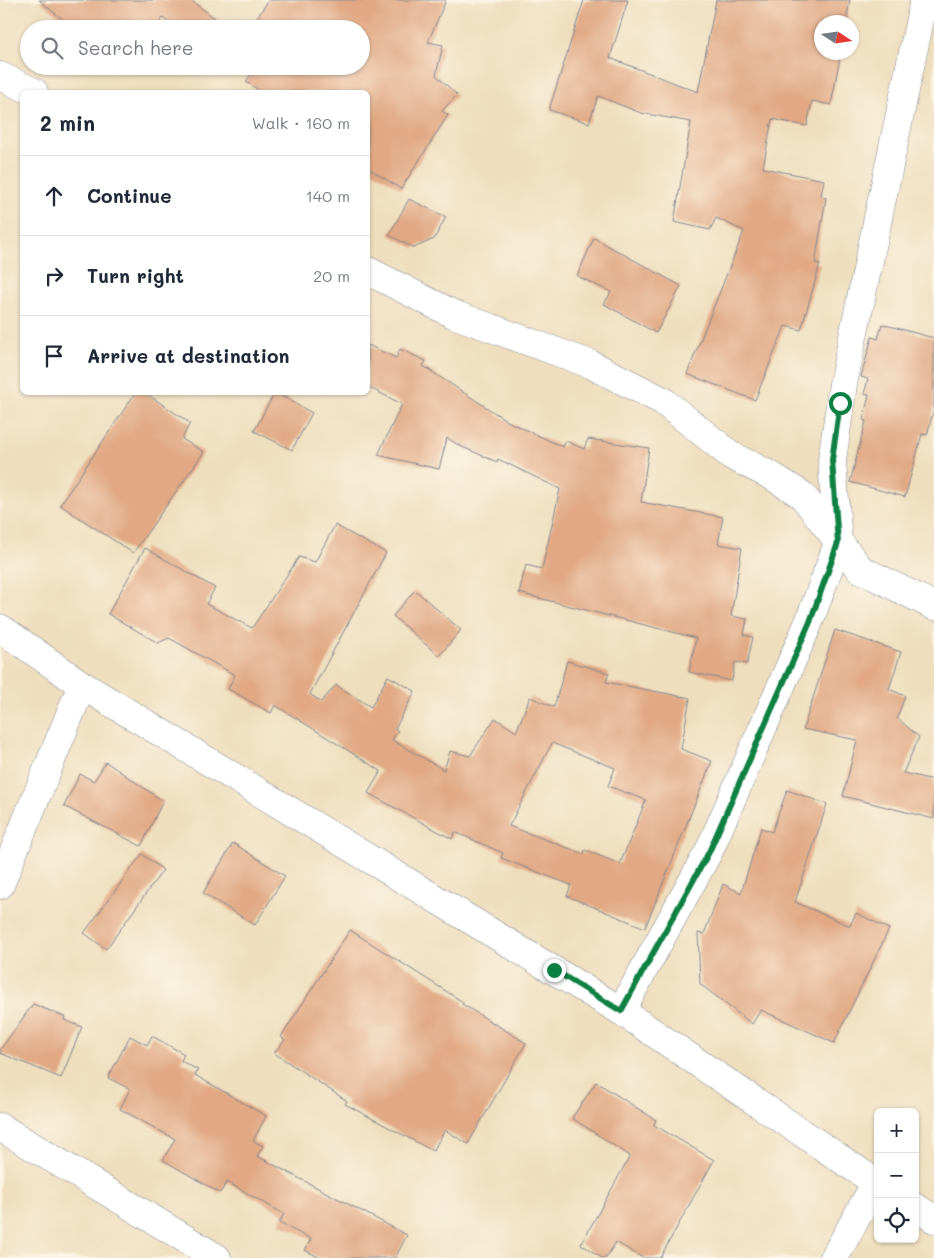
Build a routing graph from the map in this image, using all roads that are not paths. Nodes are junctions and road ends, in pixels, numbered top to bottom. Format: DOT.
graph roads {
  1 [pos="924,0"];
  2 [pos="0,76"];
  3 [pos="30,90"];
  4 [pos="370,272"];
  5 [pos="838,543"];
  6 [pos="934,606"];
  7 [pos="0,628"];
  8 [pos="82,685"];
  9 [pos="0,884"];
  10 [pos="621,1011"];
  11 [pos="0,1127"];
  12 [pos="874,1181"];
  13 [pos="874,1188"];
  14 [pos="919,1210"];
  15 [pos="934,1219"];
  16 [pos="218,1258"];
  17 [pos="834,1258"];
  1 -- 5 [label="street"];
  2 -- 3 [label="street"];
  4 -- 5 [label="street"];
  5 -- 6 [label="street"];
  5 -- 10 [label="street"];
  7 -- 8 [label="street"];
  8 -- 9 [label="street"];
  8 -- 10 [label="street"];
  10 -- 12 [label="street"];
  11 -- 16 [label="street"];
  13 -- 17 [label="street"];
  14 -- 15 [label="street"];
}
